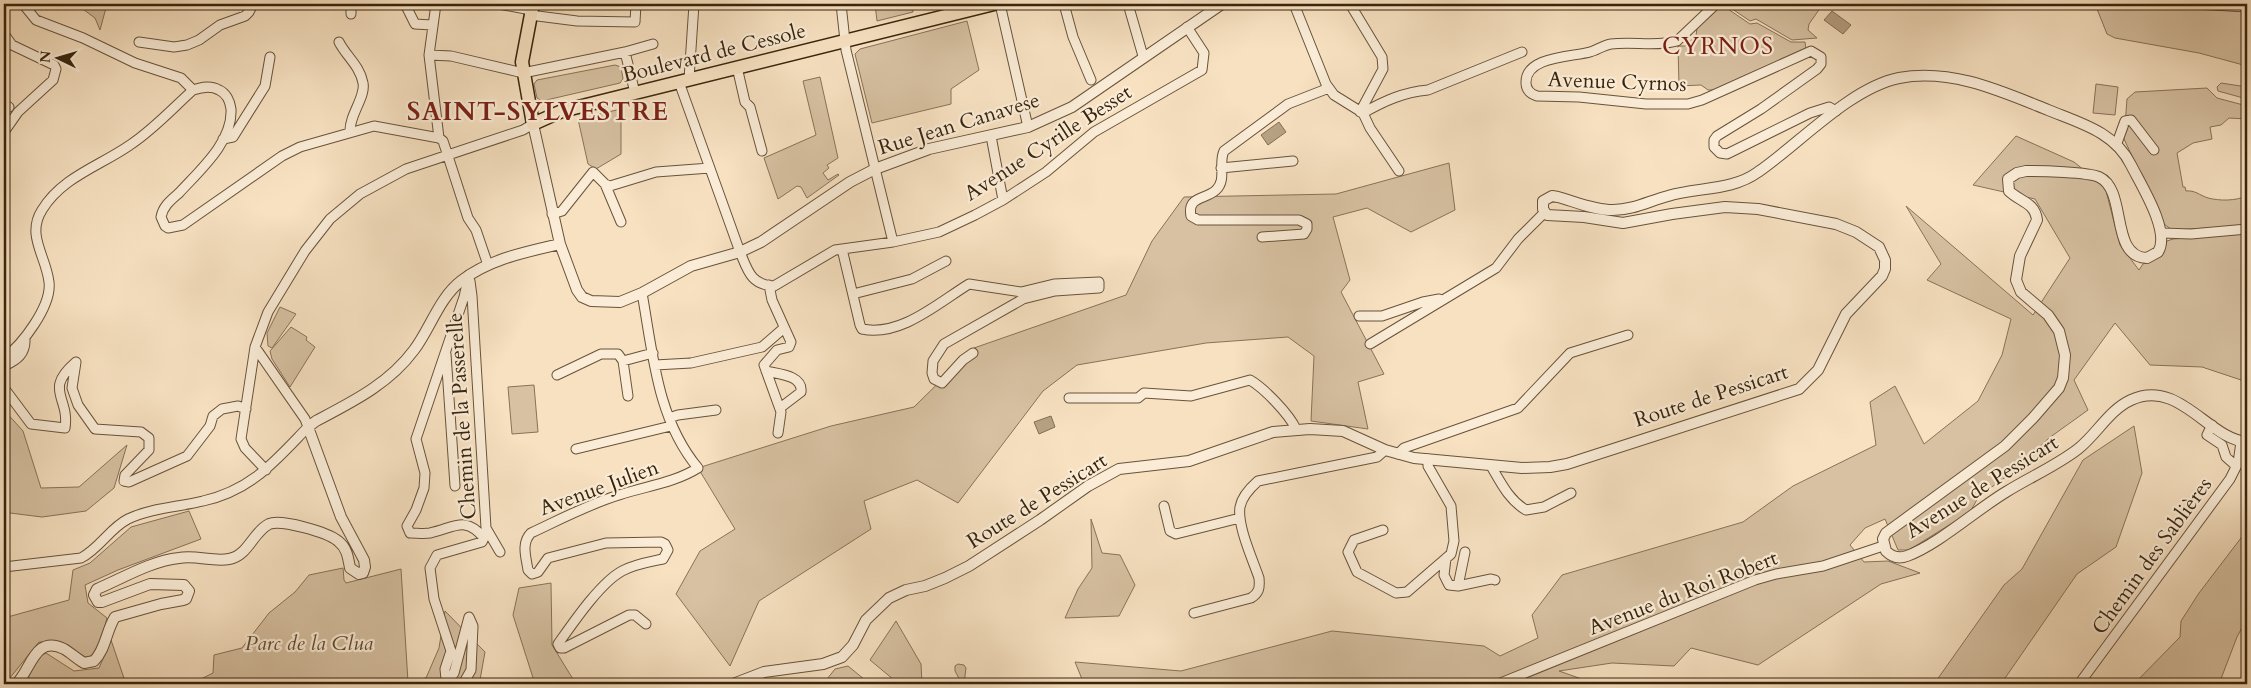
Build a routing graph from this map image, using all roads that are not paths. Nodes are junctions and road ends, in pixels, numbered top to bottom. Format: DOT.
graph roads {
  1 [pos="23,4"];
  2 [pos="253,4"];
  3 [pos="351,4"];
  4 [pos="405,4"];
  5 [pos="436,4"];
  6 [pos="499,4"];
  7 [pos="636,4"];
  8 [pos="694,4"];
  9 [pos="841,4"];
  10 [pos="994,4"];
  11 [pos="1000,4"];
  12 [pos="1064,4"];
  13 [pos="1128,4"];
  14 [pos="1222,4"];
  15 [pos="1294,4"];
  16 [pos="1350,4"];
  17 [pos="1716,4"];
  18 [pos="2196,4"];
  19 [pos="2247,7"];
  20 [pos="531,10"];
  21 [pos="351,14"];
  22 [pos="432,25"];
  23 [pos="1187,27"];
  24 [pos="4,34"];
  25 [pos="845,41"];
  26 [pos="139,42"];
  27 [pos="339,42"];
  28 [pos="653,44"];
  29 [pos="626,52"];
  30 [pos="1522,52"];
  31 [pos="429,55"];
  32 [pos="1143,56"];
  33 [pos="270,57"];
  34 [pos="737,68"];
  35 [pos="523,73"];
  36 [pos="684,80"];
  37 [pos="1092,80"];
  38 [pos="1329,88"];
  39 [pos="193,90"];
  40 [pos="635,93"];
  41 [pos="1836,111"];
  42 [pos="1361,112"];
  43 [pos="533,124"];
  44 [pos="1028,127"];
  45 [pos="4,132"];
  46 [pos="350,132"];
  47 [pos="991,136"];
  48 [pos="439,138"];
  49 [pos="223,139"];
  50 [pos="2117,143"];
  51 [pos="2154,150"];
  52 [pos="762,151"];
  53 [pos="448,156"];
  54 [pos="1293,161"];
  55 [pos="710,168"];
  56 [pos="1221,168"];
  57 [pos="875,169"];
  58 [pos="1399,171"];
  59 [pos="605,184"];
  60 [pos="1003,200"];
  61 [pos="1544,213"];
  62 [pos="552,214"];
  63 [pos="621,222"];
  64 [pos="2247,229"];
  65 [pos="2162,233"];
  66 [pos="1262,237"];
  67 [pos="893,242"];
  68 [pos="560,244"];
  69 [pos="842,249"];
  70 [pos="740,252"];
  71 [pos="946,261"];
  72 [pos="488,265"];
  73 [pos="469,276"];
  74 [pos="769,286"];
  75 [pos="642,293"];
  76 [pos="853,294"];
  77 [pos="1445,298"];
  78 [pos="1359,316"];
  79 [pos="784,328"];
  80 [pos="1628,335"];
  81 [pos="25,338"];
  82 [pos="1370,344"];
  83 [pos="255,347"];
  84 [pos="446,350"];
  85 [pos="653,353"];
  86 [pos="973,353"];
  87 [pos="4,358"];
  88 [pos="623,361"];
  89 [pos="655,365"];
  90 [pos="4,366"];
  91 [pos="766,371"];
  92 [pos="557,375"];
  93 [pos="4,388"];
  94 [pos="628,396"];
  95 [pos="1069,398"];
  96 [pos="780,408"];
  97 [pos="246,409"];
  98 [pos="716,410"];
  99 [pos="670,422"];
  100 [pos="2212,425"];
  101 [pos="308,427"];
  102 [pos="1296,429"];
  103 [pos="778,433"];
  104 [pos="2244,442"];
  105 [pos="576,449"];
  106 [pos="1385,450"];
  107 [pos="1398,454"];
  108 [pos="1428,459"];
  109 [pos="1491,466"];
  110 [pos="2236,466"];
  111 [pos="266,470"];
  112 [pos="455,486"];
  113 [pos="1571,493"];
  114 [pos="1164,506"];
  115 [pos="1240,518"];
  116 [pos="1383,530"];
  117 [pos="1883,546"];
  118 [pos="500,552"];
  119 [pos="1465,552"];
  120 [pos="1446,558"];
  121 [pos="4,567"];
  122 [pos="1495,580"];
  123 [pos="1458,586"];
  124 [pos="1194,613"];
  125 [pos="646,624"];
  126 [pos="16,684"];
  127 [pos="463,684"];
  128 [pos="734,684"];
  129 [pos="1498,684"];
  130 [pos="2079,684"];
  1 -- 39 [label="street"];
  2 -- 26 [label="street"];
  3 -- 21 [label="street"];
  4 -- 22 [label="street"];
  5 -- 22 [label="street"];
  6 -- 20 [label="street"];
  7 -- 20 [label="street"];
  8 -- 36 [label="street"];
  9 -- 25 [label="street"];
  10 -- 25 [label="main road, Boulevard de Cessole"];
  11 -- 44 [label="street"];
  12 -- 37 [label="street"];
  13 -- 32 [label="street"];
  14 -- 23 [label="street"];
  15 -- 38 [label="street"];
  16 -- 42 [label="street"];
  17 -- 41 [label="street, Avenue Cyrnos"];
  18 -- 19 [label="street"];
  20 -- 35 [label="main road"];
  22 -- 31 [label="street"];
  23 -- 32 [label="street, Rue Jean Canavese"];
  23 -- 60 [label="street, Avenue Cyrille Besset"];
  24 -- 45 [label="street"];
  25 -- 34 [label="main road, Boulevard de Cessole"];
  25 -- 57 [label="street"];
  27 -- 46 [label="street"];
  28 -- 29 [label="street"];
  29 -- 35 [label="street"];
  29 -- 40 [label="street"];
  30 -- 42 [label="street"];
  31 -- 35 [label="street"];
  31 -- 48 [label="street"];
  32 -- 44 [label="street, Rue Jean Canavese"];
  33 -- 49 [label="street"];
  34 -- 36 [label="main road, Boulevard de Cessole"];
  34 -- 52 [label="street"];
  35 -- 43 [label="main road"];
  36 -- 40 [label="main road, Boulevard de Cessole"];
  36 -- 55 [label="street"];
  38 -- 42 [label="street"];
  38 -- 56 [label="street"];
  39 -- 49 [label="street"];
  39 -- 81 [label="street"];
  40 -- 43 [label="main road, Boulevard de Cessole"];
  41 -- 50 [label="street"];
  41 -- 61 [label="street"];
  42 -- 58 [label="street"];
  43 -- 53 [label="street"];
  43 -- 62 [label="street"];
  44 -- 47 [label="street, Rue Jean Canavese"];
  46 -- 48 [label="street"];
  46 -- 49 [label="street"];
  47 -- 57 [label="street, Rue Jean Canavese"];
  47 -- 60 [label="street"];
  48 -- 53 [label="street"];
  50 -- 51 [label="street"];
  50 -- 65 [label="street"];
  53 -- 72 [label="street"];
  53 -- 83 [label="street"];
  54 -- 56 [label="street"];
  55 -- 59 [label="street"];
  55 -- 70 [label="street"];
  56 -- 66 [label="street"];
  57 -- 67 [label="street"];
  57 -- 70 [label="street, Rue Jean Canavese"];
  59 -- 62 [label="street"];
  59 -- 63 [label="street"];
  60 -- 67 [label="street, Avenue Cyrille Besset"];
  61 -- 77 [label="street"];
  61 -- 109 [label="street, Route de Pessicart"];
  62 -- 68 [label="street"];
  64 -- 65 [label="street"];
  65 -- 117 [label="street, Avenue de Pessicart"];
  67 -- 69 [label="street, Avenue Cyrille Besset"];
  68 -- 72 [label="street"];
  68 -- 75 [label="street"];
  69 -- 74 [label="street, Avenue Cyrille Besset"];
  69 -- 76 [label="street"];
  70 -- 74 [label="street"];
  70 -- 75 [label="street"];
  71 -- 76 [label="street"];
  72 -- 73 [label="street"];
  73 -- 84 [label="street"];
  73 -- 101 [label="street"];
  73 -- 118 [label="street, Chemin de la Passerelle"];
  74 -- 79 [label="street"];
  75 -- 85 [label="street, Avenue Julien"];
  76 -- 86 [label="street"];
  77 -- 78 [label="street"];
  77 -- 82 [label="street"];
  79 -- 89 [label="street"];
  79 -- 91 [label="street"];
  80 -- 107 [label="street"];
  81 -- 87 [label="street"];
  81 -- 90 [label="street"];
  83 -- 97 [label="street"];
  83 -- 101 [label="street"];
  84 -- 112 [label="street"];
  84 -- 127 [label="street"];
  85 -- 88 [label="street"];
  85 -- 89 [label="street, Avenue Julien"];
  88 -- 92 [label="street"];
  88 -- 94 [label="street"];
  89 -- 99 [label="street, Avenue Julien"];
  91 -- 96 [label="street"];
  91 -- 96 [label="street"];
  93 -- 97 [label="street"];
  95 -- 102 [label="street"];
  96 -- 103 [label="street"];
  97 -- 111 [label="street"];
  98 -- 99 [label="street"];
  99 -- 105 [label="street"];
  99 -- 125 [label="street, Avenue Julien"];
  100 -- 104 [label="street, Avenue de Pessicart"];
  100 -- 110 [label="street"];
  100 -- 117 [label="street, Avenue de Pessicart"];
  101 -- 111 [label="street"];
  101 -- 126 [label="street"];
  102 -- 106 [label="street, Route de Pessicart"];
  102 -- 128 [label="street, Route de Pessicart"];
  104 -- 110 [label="street, Chemin des Sablières"];
  106 -- 107 [label="street, Route de Pessicart"];
  106 -- 115 [label="street"];
  107 -- 108 [label="street, Route de Pessicart"];
  108 -- 109 [label="street, Route de Pessicart"];
  108 -- 120 [label="street"];
  109 -- 113 [label="street"];
  110 -- 130 [label="street, Chemin des Sablières"];
  111 -- 121 [label="street"];
  114 -- 115 [label="street"];
  115 -- 124 [label="street"];
  116 -- 120 [label="street"];
  117 -- 129 [label="street, Avenue du Roi Robert"];
  119 -- 123 [label="street"];
  120 -- 123 [label="street"];
  122 -- 123 [label="street"];
}
